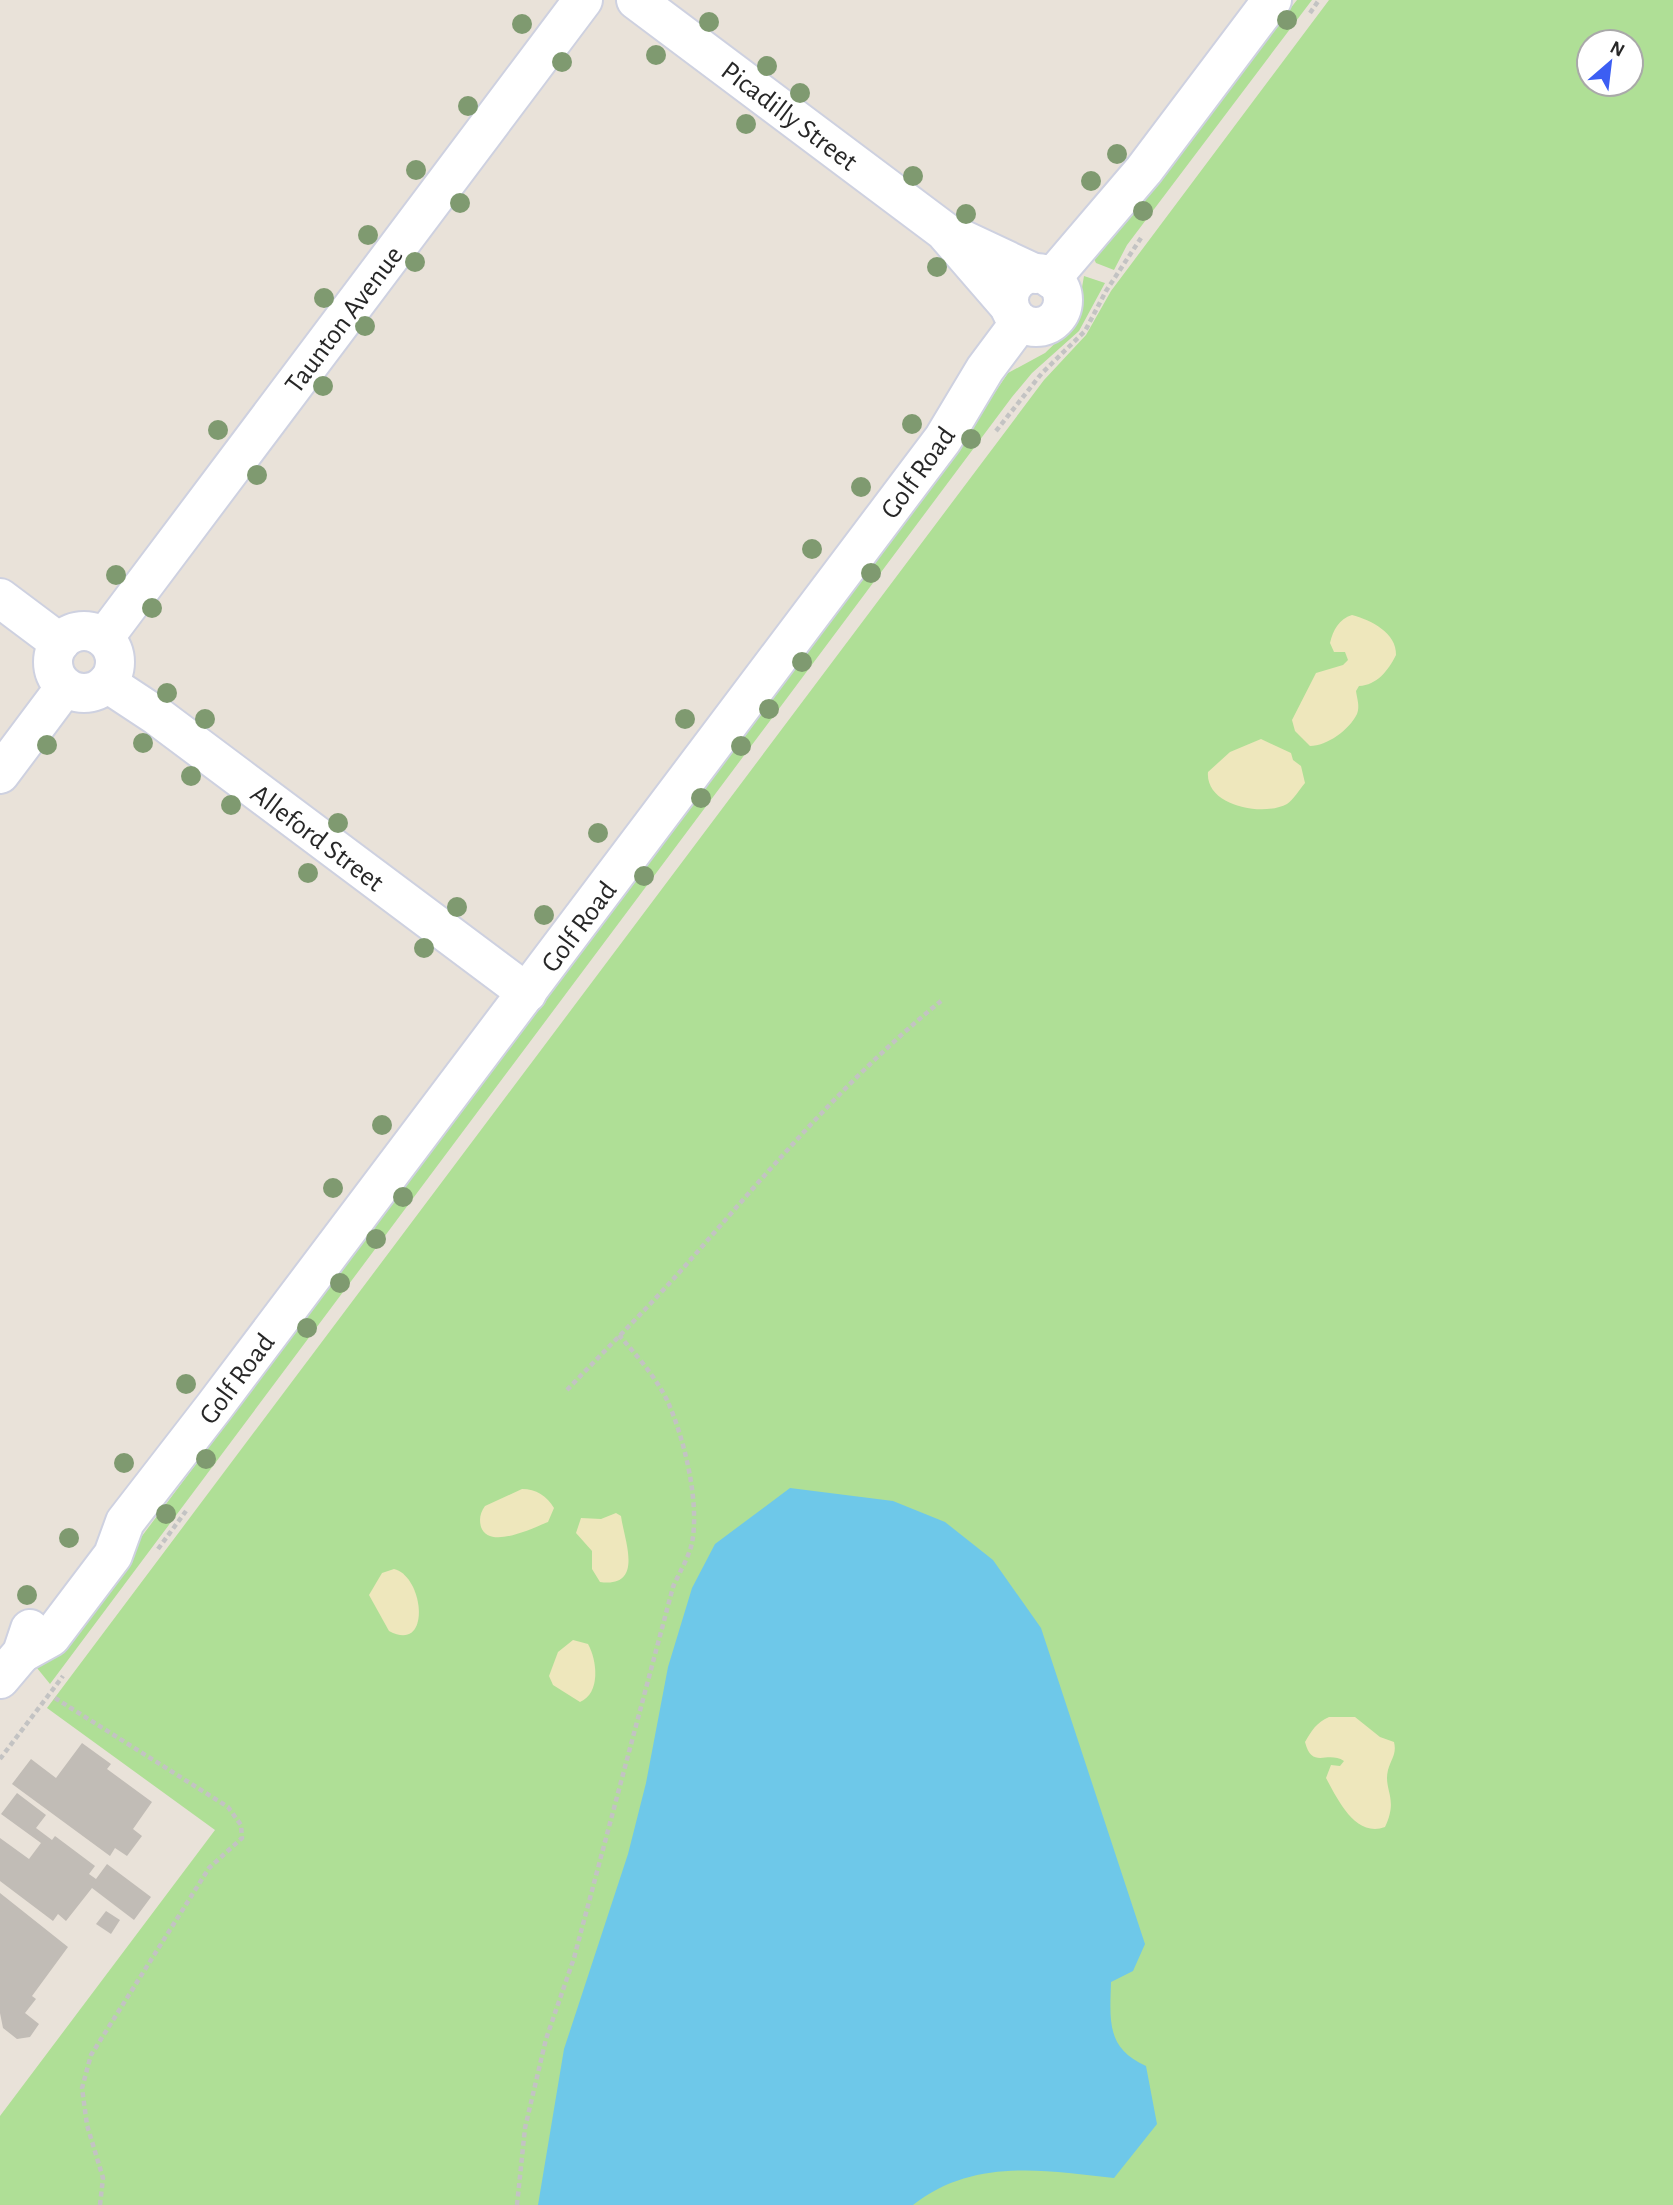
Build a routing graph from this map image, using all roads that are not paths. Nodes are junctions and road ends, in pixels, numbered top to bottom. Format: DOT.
graph roads {
  1 [pos="583,0"];
  2 [pos="636,0"];
  3 [pos="1272,0"];
  4 [pos="944,231"];
  5 [pos="1044,276"];
  6 [pos="1014,314"];
  7 [pos="0,598"];
  8 [pos="104,638"];
  9 [pos="60,643"];
  10 [pos="107,684"];
  11 [pos="65,687"];
  12 [pos="0,774"];
  13 [pos="527,993"];
  14 [pos="6,1671"];
  1 -- 8 [label="street, Taunton Avenue"];
  2 -- 4 [label="street, Picadilly Street"];
  3 -- 5 [label="street"];
  4 -- 5 [label="street, Picadilly Street"];
  4 -- 6 [label="street, Picadilly Street"];
  5 -- 6 [label="street"];
  6 -- 13 [label="street, Golf Road"];
  7 -- 9 [label="street"];
  8 -- 9 [label="street"];
  8 -- 10 [label="street"];
  9 -- 11 [label="street"];
  10 -- 11 [label="street"];
  10 -- 13 [label="street, Alleford Street"];
  11 -- 12 [label="street"];
  13 -- 14 [label="street, Golf Road"];
}
